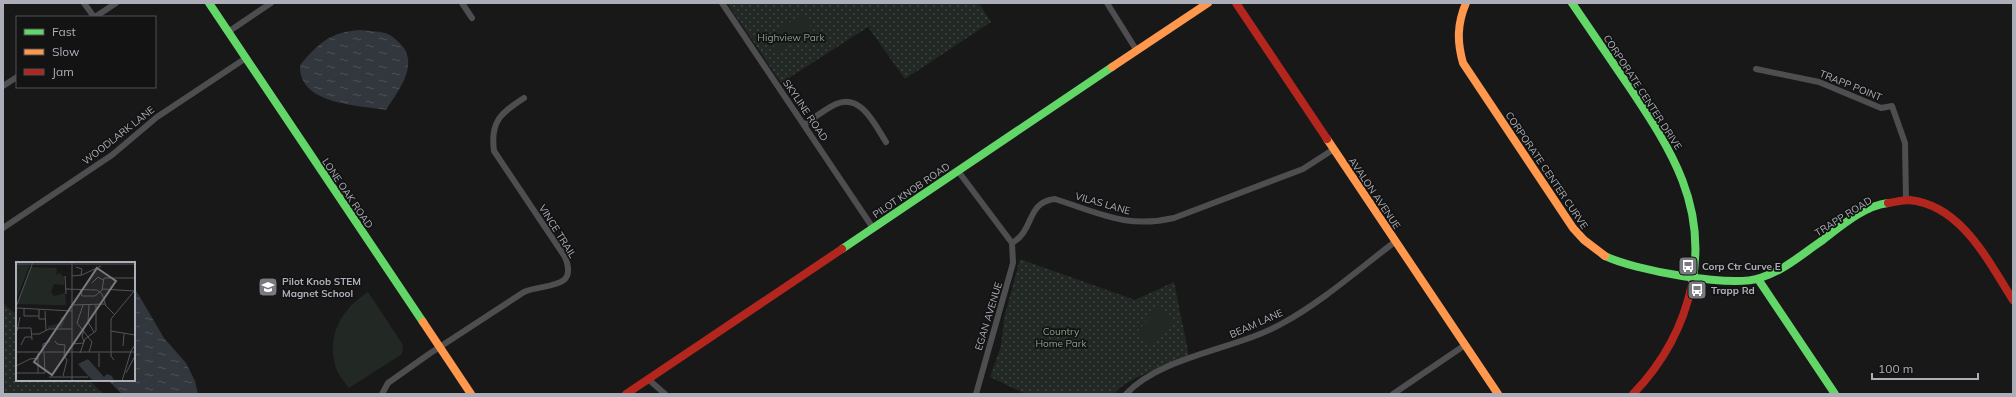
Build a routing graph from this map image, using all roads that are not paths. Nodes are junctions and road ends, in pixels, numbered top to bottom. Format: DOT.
graph roads {
  1 [pos="84,3"];
  2 [pos="116,3"];
  3 [pos="209,3"];
  4 [pos="271,3"];
  5 [pos="462,3"];
  6 [pos="722,3"];
  7 [pos="1107,3"];
  8 [pos="1208,3"];
  9 [pos="1236,3"];
  10 [pos="1466,3"];
  11 [pos="1572,3"];
  12 [pos="93,16"];
  13 [pos="96,16"];
  14 [pos="472,18"];
  15 [pos="228,32"];
  16 [pos="1137,51"];
  17 [pos="246,58"];
  18 [pos="1756,69"];
  19 [pos="16,78"];
  20 [pos="3,86"];
  21 [pos="524,98"];
  22 [pos="804,125"];
  23 [pos="886,142"];
  24 [pos="1334,149"];
  25 [pos="958,171"];
  26 [pos="1906,200"];
  27 [pos="3,228"];
  28 [pos="873,228"];
  29 [pos="1396,241"];
  30 [pos="1012,243"];
  31 [pos="1695,276"];
  32 [pos="1758,279"];
  33 [pos="2013,300"];
  34 [pos="1466,345"];
  35 [pos="440,348"];
  36 [pos="648,379"];
  37 [pos="382,394"];
  38 [pos="471,394"];
  39 [pos="626,394"];
  40 [pos="665,394"];
  41 [pos="976,394"];
  42 [pos="1126,394"];
  43 [pos="1393,394"];
  44 [pos="1498,394"];
  45 [pos="1633,394"];
  46 [pos="1835,394"];
  1 -- 12 [label="street"];
  2 -- 13 [label="street"];
  3 -- 15 [label="street, LONE OAK ROAD"];
  4 -- 15 [label="street"];
  5 -- 14 [label="street"];
  6 -- 22 [label="street, SKYLINE ROAD"];
  7 -- 16 [label="street"];
  8 -- 16 [label="street, PILOT KNOB ROAD"];
  9 -- 24 [label="street, AVALON AVENUE"];
  10 -- 31 [label="street, CORPORATE CENTER CURVE"];
  11 -- 31 [label="street, CORPORATE CENTER DRIVE"];
  15 -- 17 [label="street, LONE OAK ROAD"];
  16 -- 25 [label="street, PILOT KNOB ROAD"];
  17 -- 27 [label="street, WOODLARK LANE"];
  17 -- 35 [label="street, LONE OAK ROAD"];
  18 -- 26 [label="street, TRAPP POINT"];
  19 -- 20 [label="street"];
  21 -- 35 [label="street, VINCE TRAIL"];
  22 -- 23 [label="street"];
  22 -- 28 [label="street, SKYLINE ROAD"];
  24 -- 29 [label="street, AVALON AVENUE"];
  24 -- 30 [label="street, VILAS LANE"];
  25 -- 28 [label="street, PILOT KNOB ROAD"];
  25 -- 30 [label="street"];
  26 -- 32 [label="street, TRAPP ROAD"];
  26 -- 33 [label="street, TRAPP ROAD"];
  28 -- 36 [label="street, PILOT KNOB ROAD"];
  29 -- 34 [label="street, AVALON AVENUE"];
  29 -- 42 [label="street, BEAM LANE"];
  30 -- 41 [label="street, EGAN AVENUE"];
  31 -- 32 [label="street, TRAPP ROAD"];
  31 -- 45 [label="street, CORPORATE CENTER DRIVE"];
  32 -- 46 [label="street"];
  34 -- 43 [label="street"];
  34 -- 44 [label="street, AVALON AVENUE"];
  35 -- 37 [label="street"];
  35 -- 38 [label="street, LONE OAK ROAD"];
  36 -- 39 [label="street, PILOT KNOB ROAD"];
  36 -- 40 [label="street"];
}
